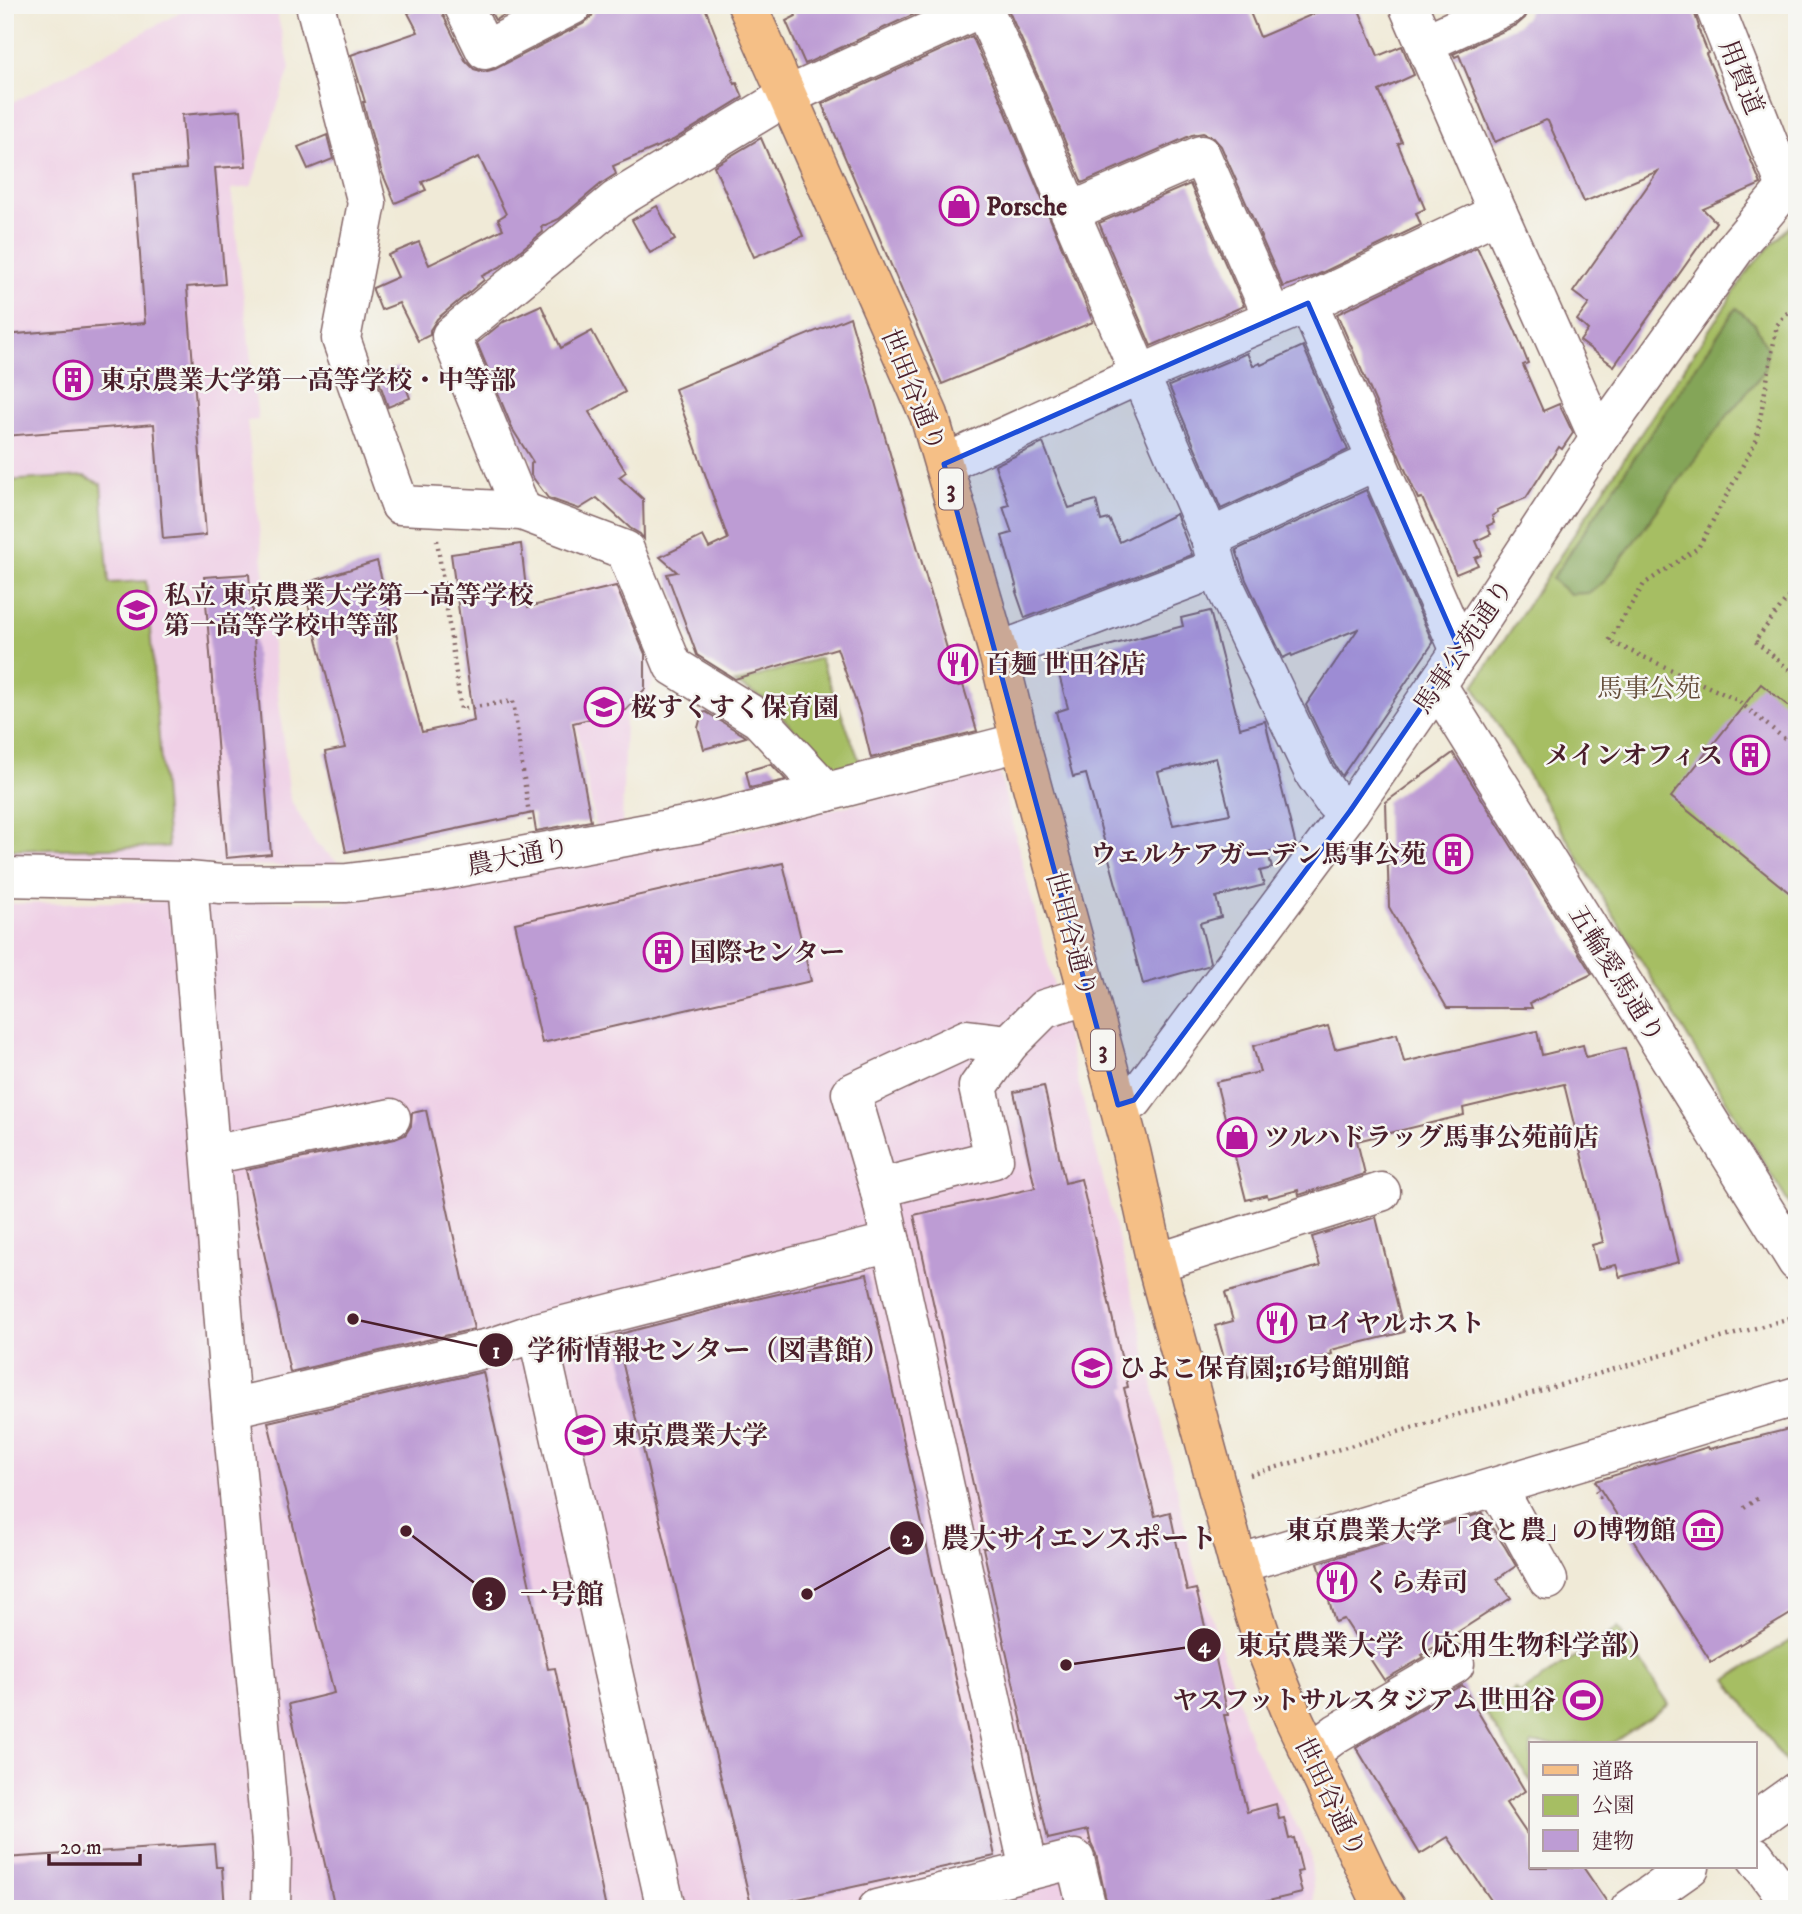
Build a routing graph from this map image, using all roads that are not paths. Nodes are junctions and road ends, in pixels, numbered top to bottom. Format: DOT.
graph roads {
  1 [pos="316,5"];
  2 [pos="463,5"];
  3 [pos="573,5"];
  4 [pos="747,5"];
  5 [pos="1408,5"];
  6 [pos="1508,5"];
  7 [pos="1714,5"];
  8 [pos="983,6"];
  9 [pos="1425,43"];
  10 [pos="787,96"];
  11 [pos="1791,181"];
  12 [pos="1070,212"];
  13 [pos="1498,213"];
  14 [pos="1308,303"];
  15 [pos="1273,318"];
  16 [pos="1141,374"];
  17 [pos="1599,439"];
  18 [pos="1378,460"];
  19 [pos="944,464"];
  20 [pos="522,511"];
  21 [pos="1214,553"];
  22 [pos="1460,650"];
  23 [pos="998,652"];
  24 [pos="1437,685"];
  25 [pos="1020,742"];
  26 [pos="827,792"];
  27 [pos="1350,811"];
  28 [pos="5,877"];
  29 [pos="188,881"];
  30 [pos="1089,995"];
  31 [pos="1009,1044"];
  32 [pos="1118,1105"];
  33 [pos="391,1118"];
  34 [pos="211,1155"];
  35 [pos="879,1188"];
  36 [pos="1381,1192"];
  37 [pos="891,1242"];
  38 [pos="1797,1262"];
  39 [pos="1157,1264"];
  40 [pos="537,1332"];
  41 [pos="1797,1396"];
  42 [pos="231,1408"];
  43 [pos="1497,1487"];
  44 [pos="1238,1564"];
  45 [pos="1548,1580"];
  46 [pos="1455,1664"];
  47 [pos="1310,1753"];
  48 [pos="1797,1791"];
  49 [pos="1756,1820"];
  50 [pos="1756,1857"];
  51 [pos="1689,1868"];
  52 [pos="1029,1870"];
  53 [pos="271,1909"];
  54 [pos="666,1909"];
  55 [pos="877,1909"];
  56 [pos="1087,1909"];
  57 [pos="1387,1909"];
  58 [pos="1630,1909"];
  59 [pos="1794,1909"];
  1 -- 20 [label="street"];
  2 -- 3 [label="street"];
  4 -- 10 [label="main road, 世田谷通り / 3"];
  5 -- 9 [label="street"];
  6 -- 9 [label="street"];
  7 -- 11 [label="street, 用賀道"];
  8 -- 10 [label="street"];
  8 -- 12 [label="street"];
  9 -- 13 [label="street"];
  10 -- 19 [label="main road, 世田谷通り / 3"];
  10 -- 20 [label="street"];
  11 -- 17 [label="street, 馬事公苑通り"];
  12 -- 15 [label="street"];
  12 -- 16 [label="street"];
  13 -- 14 [label="street"];
  13 -- 17 [label="street"];
  14 -- 15 [label="street"];
  14 -- 18 [label="street"];
  15 -- 16 [label="street"];
  16 -- 19 [label="street"];
  16 -- 21 [label="street"];
  17 -- 22 [label="street, 馬事公苑通り"];
  18 -- 21 [label="street"];
  18 -- 22 [label="street"];
  19 -- 23 [label="main road, 世田谷通り / 3"];
  20 -- 26 [label="street"];
  21 -- 23 [label="street"];
  21 -- 27 [label="street"];
  22 -- 24 [label="street, 馬事公苑通り"];
  23 -- 25 [label="main road, 世田谷通り / 3"];
  24 -- 27 [label="street, 馬事公苑通り"];
  24 -- 38 [label="street, 五輪愛馬通り"];
  25 -- 26 [label="street, 農大通り"];
  25 -- 30 [label="main road, 世田谷通り / 3"];
  26 -- 29 [label="street, 農大通り"];
  27 -- 32 [label="street, 馬事公苑通り"];
  28 -- 29 [label="street, 農大通り"];
  29 -- 34 [label="street"];
  30 -- 31 [label="street"];
  30 -- 32 [label="main road, 世田谷通り / 3"];
  31 -- 35 [label="street"];
  31 -- 35 [label="street"];
  32 -- 39 [label="main road, 世田谷通り / 3"];
  33 -- 34 [label="street"];
  34 -- 42 [label="street"];
  35 -- 37 [label="street"];
  36 -- 39 [label="street"];
  37 -- 40 [label="street"];
  37 -- 52 [label="street"];
  39 -- 44 [label="main road, 世田谷通り / 3"];
  40 -- 42 [label="street"];
  40 -- 54 [label="street"];
  41 -- 43 [label="street"];
  42 -- 53 [label="street"];
  43 -- 44 [label="street"];
  43 -- 45 [label="street"];
  44 -- 47 [label="main road, 世田谷通り / 3"];
  46 -- 47 [label="street"];
  47 -- 57 [label="main road, 世田谷通り / 3"];
  48 -- 49 [label="street"];
  50 -- 59 [label="street"];
  51 -- 58 [label="street"];
  52 -- 55 [label="street"];
  52 -- 56 [label="street"];
}
